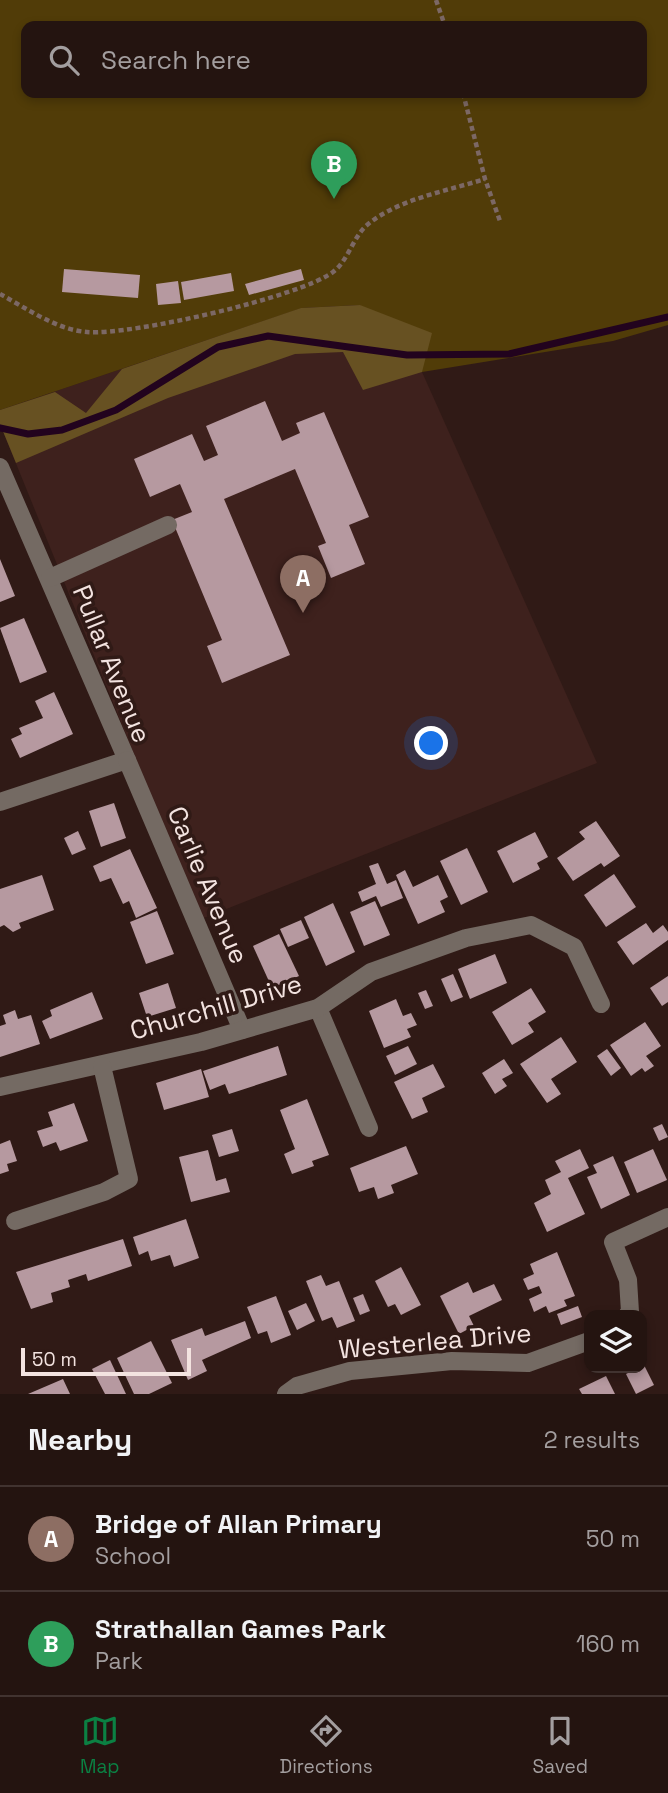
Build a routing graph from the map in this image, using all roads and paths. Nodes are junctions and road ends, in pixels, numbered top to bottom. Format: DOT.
graph roads {
  1 [pos="436,0"];
  2 [pos="443,21"];
  3 [pos="464,98"];
  4 [pos="485,179"];
  5 [pos="500,221"];
  6 [pos="0,294"];
  7 [pos="0,467"];
  8 [pos="5,492"];
  9 [pos="168,524"];
  10 [pos="50,578"];
  11 [pos="127,760"];
  12 [pos="0,802"];
  13 [pos="601,1004"];
  14 [pos="318,1008"];
  15 [pos="242,1030"];
  16 [pos="102,1066"];
  17 [pos="0,1087"];
  18 [pos="369,1128"];
  19 [pos="668,1217"];
  20 [pos="15,1221"];
  21 [pos="630,1310"];
  22 [pos="584,1343"];
  23 [pos="286,1394"];
  1 -- 2 [label="path"];
  3 -- 4 [label="path"];
  4 -- 5 [label="path"];
  4 -- 6 [label="path"];
  7 -- 8 [label="street, Pullar Avenue"];
  8 -- 10 [label="street, Pullar Avenue"];
  9 -- 10 [label="street"];
  10 -- 11 [label="street, Pullar Avenue"];
  11 -- 12 [label="street, Pullar Avenue"];
  11 -- 15 [label="street, Carlie Avenue"];
  13 -- 14 [label="street, Churchill Drive"];
  14 -- 15 [label="street, Churchill Drive"];
  14 -- 18 [label="street"];
  15 -- 16 [label="street, Churchill Drive"];
  16 -- 17 [label="street, Churchill Drive"];
  16 -- 20 [label="street"];
  19 -- 21 [label="street"];
  22 -- 23 [label="street, Westerlea Drive"];
}
